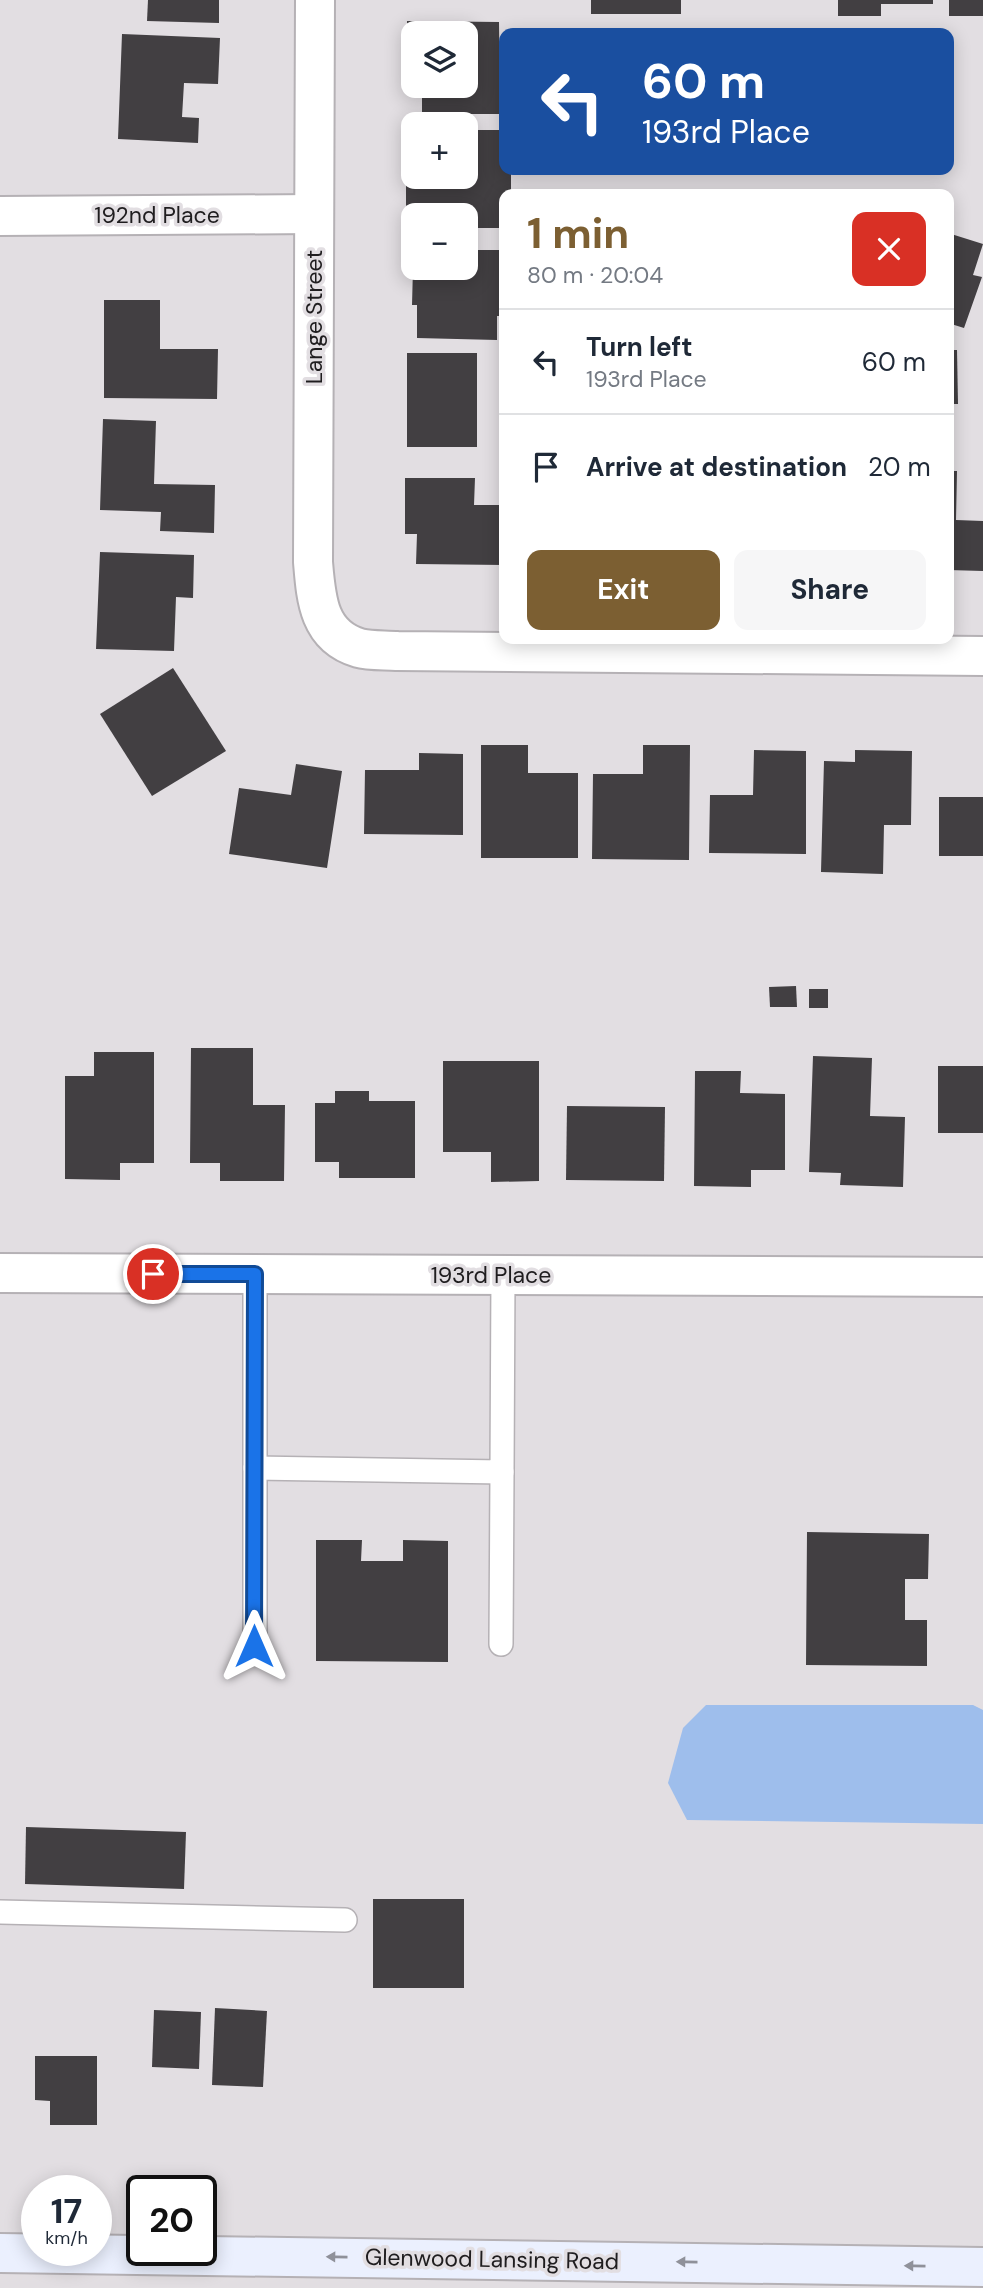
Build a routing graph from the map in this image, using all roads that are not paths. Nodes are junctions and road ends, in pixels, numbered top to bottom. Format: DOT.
graph roads {
  1 [pos="314,0"];
  2 [pos="314,214"];
  3 [pos="0,216"];
  4 [pos="983,656"];
  5 [pos="0,1273"];
  6 [pos="255,1274"];
  7 [pos="503,1275"];
  8 [pos="983,1276"];
  9 [pos="255,1468"];
  10 [pos="502,1472"];
  11 [pos="501,1644"];
  12 [pos="254,1646"];
  13 [pos="0,1912"];
  14 [pos="345,1920"];
  15 [pos="0,2253"];
  16 [pos="983,2267"];
  1 -- 2 [label="street, Lange Street"];
  2 -- 3 [label="street, 192nd Place"];
  2 -- 4 [label="street, Lange Street"];
  5 -- 6 [label="street, 193rd Place"];
  6 -- 7 [label="street, 193rd Place"];
  6 -- 9 [label="lane"];
  7 -- 8 [label="street, 193rd Place"];
  7 -- 10 [label="lane"];
  9 -- 10 [label="lane"];
  9 -- 12 [label="lane"];
  10 -- 11 [label="lane"];
  13 -- 14 [label="lane"];
  16 -- 15 [label="main road, Glenwood Lansing Road, one-way"];
}
